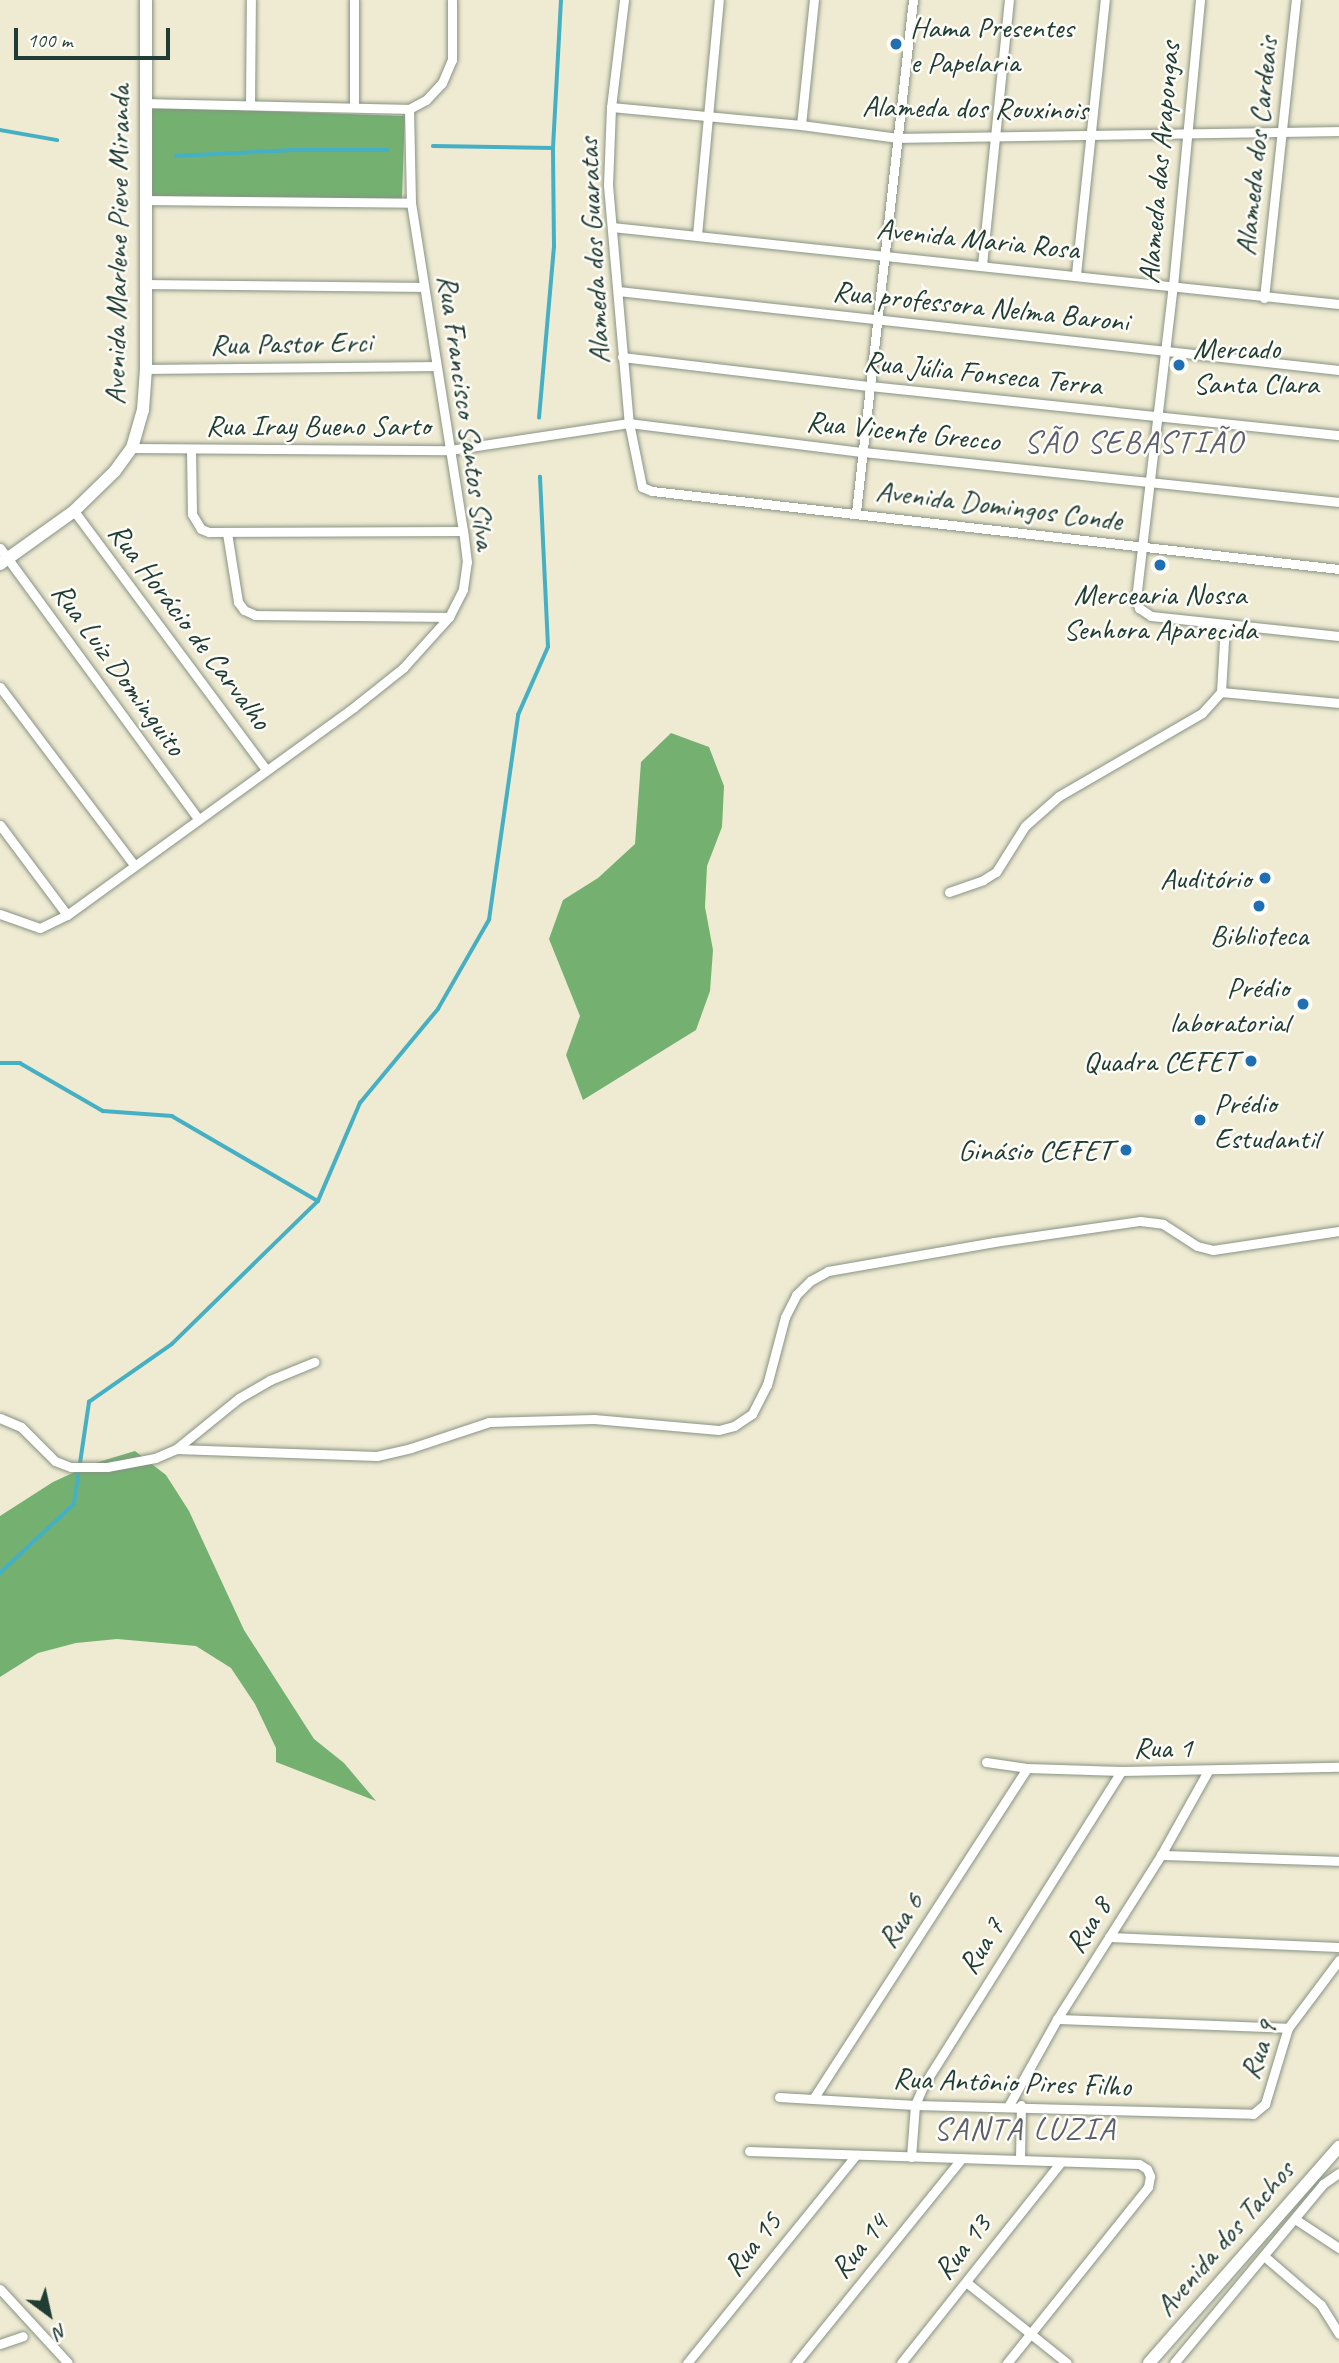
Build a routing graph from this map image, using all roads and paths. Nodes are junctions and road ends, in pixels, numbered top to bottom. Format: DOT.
graph roads {
  1 [pos="146,0"];
  2 [pos="251,0"];
  3 [pos="354,0"];
  4 [pos="452,0"];
  5 [pos="624,0"];
  6 [pos="719,0"];
  7 [pos="814,0"];
  8 [pos="913,0"];
  9 [pos="1009,0"];
  10 [pos="1105,0"];
  11 [pos="1200,0"];
  12 [pos="1296,0"];
  13 [pos="145,103"];
  14 [pos="250,105"];
  15 [pos="354,106"];
  16 [pos="611,107"];
  17 [pos="409,109"];
  18 [pos="708,115"];
  19 [pos="801,125"];
  20 [pos="1339,131"];
  21 [pos="1185,133"];
  22 [pos="1280,133"];
  23 [pos="1089,134"];
  24 [pos="994,136"];
  25 [pos="898,138"];
  26 [pos="146,200"];
  27 [pos="411,203"];
  28 [pos="612,227"];
  29 [pos="697,235"];
  30 [pos="884,255"];
  31 [pos="982,265"];
  32 [pos="1076,274"];
  33 [pos="146,284"];
  34 [pos="1173,284"];
  35 [pos="424,287"];
  36 [pos="618,291"];
  37 [pos="1264,298"];
  38 [pos="1339,304"];
  39 [pos="878,320"];
  40 [pos="1164,351"];
  41 [pos="622,357"];
  42 [pos="436,366"];
  43 [pos="146,369"];
  44 [pos="1339,370"];
  45 [pos="870,386"];
  46 [pos="1155,416"];
  47 [pos="629,423"];
  48 [pos="1339,435"];
  49 [pos="132,448"];
  50 [pos="191,450"];
  51 [pos="450,450"];
  52 [pos="863,452"];
  53 [pos="1149,481"];
  54 [pos="652,491"];
  55 [pos="1339,502"];
  56 [pos="74,511"];
  57 [pos="856,512"];
  58 [pos="463,531"];
  59 [pos="227,533"];
  60 [pos="1142,547"];
  61 [pos="3,557"];
  62 [pos="1339,569"];
  63 [pos="449,617"];
  64 [pos="1225,624"];
  65 [pos="1339,636"];
  66 [pos="0,687"];
  67 [pos="1221,692"];
  68 [pos="1339,703"];
  69 [pos="266,770"];
  70 [pos="198,819"];
  71 [pos="0,825"];
  72 [pos="134,865"];
  73 [pos="949,892"];
  74 [pos="0,914"];
  75 [pos="67,915"];
  76 [pos="1339,1231"];
  77 [pos="314,1362"];
  78 [pos="0,1418"];
  79 [pos="176,1449"];
  80 [pos="986,1762"];
  81 [pos="1339,1767"];
  82 [pos="1027,1768"];
  83 [pos="1121,1771"];
  84 [pos="1208,1771"];
  85 [pos="1161,1855"];
  86 [pos="1339,1861"];
  87 [pos="1109,1937"];
  88 [pos="1339,1947"];
  89 [pos="1339,1960"];
  90 [pos="1057,2019"];
  91 [pos="1288,2028"];
  92 [pos="779,2097"];
  93 [pos="813,2099"];
  94 [pos="915,2105"];
  95 [pos="1009,2105"];
  96 [pos="1021,2105"];
  97 [pos="1244,2115"];
  98 [pos="1339,2147"];
  99 [pos="749,2151"];
  100 [pos="856,2155"];
  101 [pos="911,2157"];
  102 [pos="961,2159"];
  103 [pos="1020,2160"];
  104 [pos="1061,2162"];
  105 [pos="1339,2173"];
  106 [pos="1295,2219"];
  107 [pos="1339,2248"];
  108 [pos="1264,2256"];
  109 [pos="966,2282"];
  110 [pos="0,2289"];
  111 [pos="1031,2334"];
  112 [pos="1339,2334"];
  113 [pos="23,2336"];
  114 [pos="0,2344"];
  115 [pos="68,2363"];
  116 [pos="687,2363"];
  117 [pos="796,2363"];
  118 [pos="901,2363"];
  119 [pos="1007,2363"];
  120 [pos="1067,2363"];
  121 [pos="1149,2363"];
  122 [pos="1174,2363"];
  1 -- 13 [label="street, Avenida Marlene Pieve Miranda"];
  2 -- 14 [label="street"];
  3 -- 15 [label="street"];
  4 -- 17 [label="street"];
  5 -- 16 [label="street, Alameda dos Guaratas"];
  6 -- 18 [label="street"];
  7 -- 19 [label="street"];
  8 -- 25 [label="street"];
  9 -- 24 [label="street"];
  10 -- 23 [label="street"];
  11 -- 21 [label="street, Alameda das Arapongas"];
  12 -- 22 [label="street, Alameda dos Cardeais"];
  13 -- 14 [label="street"];
  13 -- 26 [label="street, Avenida Marlene Pieve Miranda"];
  14 -- 15 [label="street"];
  15 -- 17 [label="street"];
  16 -- 18 [label="street, Alameda dos Rouxinois"];
  16 -- 28 [label="street, Alameda dos Guaratas"];
  17 -- 27 [label="street, Rua Francisco Santos Silva"];
  18 -- 19 [label="street, Alameda dos Rouxinois"];
  18 -- 29 [label="street"];
  19 -- 25 [label="street, Alameda dos Rouxinois"];
  20 -- 22 [label="street, Alameda dos Rouxinois"];
  21 -- 22 [label="street, Alameda dos Rouxinois"];
  21 -- 23 [label="street, Alameda dos Rouxinois"];
  21 -- 34 [label="street, Alameda das Arapongas"];
  22 -- 37 [label="street, Alameda dos Cardeais"];
  23 -- 24 [label="street, Alameda dos Rouxinois"];
  23 -- 32 [label="street"];
  24 -- 25 [label="street, Alameda dos Rouxinois"];
  24 -- 31 [label="street"];
  25 -- 30 [label="street"];
  26 -- 27 [label="street"];
  26 -- 33 [label="street, Avenida Marlene Pieve Miranda"];
  27 -- 35 [label="street, Rua Francisco Santos Silva"];
  28 -- 29 [label="street, Avenida Maria Rosa"];
  28 -- 36 [label="street, Alameda dos Guaratas"];
  29 -- 30 [label="street, Avenida Maria Rosa"];
  30 -- 31 [label="street, Avenida Maria Rosa"];
  30 -- 39 [label="street"];
  31 -- 32 [label="street, Avenida Maria Rosa"];
  32 -- 34 [label="street, Avenida Maria Rosa"];
  33 -- 35 [label="street"];
  33 -- 43 [label="street, Avenida Marlene Pieve Miranda"];
  34 -- 37 [label="street, Avenida Maria Rosa"];
  34 -- 40 [label="street, Alameda das Arapongas"];
  35 -- 42 [label="street, Rua Francisco Santos Silva"];
  36 -- 39 [label="street, Rua professora Nelma Baroni"];
  36 -- 41 [label="street, Alameda dos Guaratas"];
  37 -- 38 [label="street, Avenida Maria Rosa"];
  39 -- 40 [label="street, Rua professora Nelma Baroni"];
  39 -- 45 [label="street"];
  40 -- 44 [label="street, Rua professora Nelma Baroni"];
  40 -- 46 [label="street, Alameda das Arapongas"];
  41 -- 45 [label="street, Rua Júlia Fonseca Terra"];
  41 -- 47 [label="street, Alameda dos Guaratas"];
  42 -- 43 [label="street, Rua Pastor Erci"];
  42 -- 51 [label="street, Rua Francisco Santos Silva"];
  43 -- 49 [label="street, Avenida Marlene Pieve Miranda"];
  45 -- 46 [label="street, Rua Júlia Fonseca Terra"];
  45 -- 52 [label="street"];
  46 -- 48 [label="street, Rua Júlia Fonseca Terra"];
  46 -- 53 [label="street, Alameda das Arapongas"];
  47 -- 51 [label="street, Rua Iray Bueno Sarto"];
  47 -- 52 [label="street, Rua Vicente Grecco"];
  47 -- 54 [label="street, Alameda dos Guaratas"];
  49 -- 50 [label="street, Rua Iray Bueno Sarto"];
  49 -- 56 [label="street"];
  50 -- 51 [label="street, Rua Iray Bueno Sarto"];
  50 -- 59 [label="street"];
  51 -- 58 [label="street, Rua Francisco Santos Silva"];
  52 -- 53 [label="street, Rua Vicente Grecco"];
  52 -- 57 [label="street"];
  53 -- 55 [label="street, Rua Vicente Grecco"];
  53 -- 60 [label="street, Alameda das Arapongas"];
  54 -- 57 [label="street, Avenida Domingos Conde"];
  56 -- 61 [label="street"];
  56 -- 69 [label="street, Rua Horácio de Carvalho"];
  57 -- 60 [label="street, Avenida Domingos Conde"];
  58 -- 59 [label="street"];
  58 -- 63 [label="street, Rua Francisco Santos Silva"];
  59 -- 63 [label="street"];
  60 -- 62 [label="street, Avenida Domingos Conde"];
  60 -- 64 [label="street, Alameda das Arapongas"];
  61 -- 70 [label="street, Rua Luiz Dominguito"];
  63 -- 69 [label="street, Rua Francisco Santos Silva"];
  64 -- 65 [label="street"];
  64 -- 67 [label="street"];
  66 -- 72 [label="street"];
  67 -- 68 [label="street"];
  67 -- 73 [label="street"];
  69 -- 70 [label="street, Rua Francisco Santos Silva"];
  70 -- 72 [label="street, Rua Francisco Santos Silva"];
  71 -- 75 [label="street"];
  72 -- 75 [label="street, Rua Francisco Santos Silva"];
  74 -- 75 [label="street, Rua Francisco Santos Silva"];
  76 -- 79 [label="street"];
  77 -- 79 [label="street"];
  78 -- 79 [label="street"];
  80 -- 82 [label="street, Rua 1"];
  81 -- 84 [label="street, Rua 1"];
  82 -- 83 [label="street, Rua 1"];
  82 -- 93 [label="street, Rua 6"];
  83 -- 84 [label="street, Rua 1"];
  83 -- 94 [label="street, Rua 7"];
  84 -- 85 [label="street, Rua 8"];
  85 -- 86 [label="street"];
  85 -- 87 [label="street, Rua 8"];
  87 -- 88 [label="street"];
  87 -- 90 [label="street, Rua 8"];
  89 -- 91 [label="street, Rua 9"];
  90 -- 91 [label="street"];
  90 -- 95 [label="street, Rua 8"];
  91 -- 97 [label="street, Rua 9"];
  92 -- 93 [label="street, Rua Antônio Pires Filho"];
  93 -- 94 [label="street, Rua Antônio Pires Filho"];
  94 -- 95 [label="street, Rua Antônio Pires Filho"];
  94 -- 101 [label="street, Rua 7"];
  95 -- 96 [label="street, Rua Antônio Pires Filho"];
  96 -- 97 [label="street, Rua Antônio Pires Filho"];
  96 -- 103 [label="street"];
  98 -- 121 [label="street, Avenida dos Tachos"];
  99 -- 100 [label="street"];
  100 -- 101 [label="street"];
  100 -- 116 [label="street, Rua 15"];
  101 -- 102 [label="street"];
  102 -- 103 [label="street"];
  102 -- 117 [label="street, Rua 14"];
  103 -- 104 [label="street"];
  104 -- 109 [label="street, Rua 13"];
  104 -- 111 [label="street"];
  105 -- 106 [label="street, Avenida dos Tachos"];
  106 -- 107 [label="street"];
  106 -- 108 [label="street, Avenida dos Tachos"];
  108 -- 112 [label="street"];
  108 -- 122 [label="street, Avenida dos Tachos"];
  109 -- 111 [label="street"];
  109 -- 118 [label="street, Rua 13"];
  110 -- 115 [label="street"];
  111 -- 119 [label="street"];
  111 -- 120 [label="street"];
  113 -- 114 [label="street"];
}
